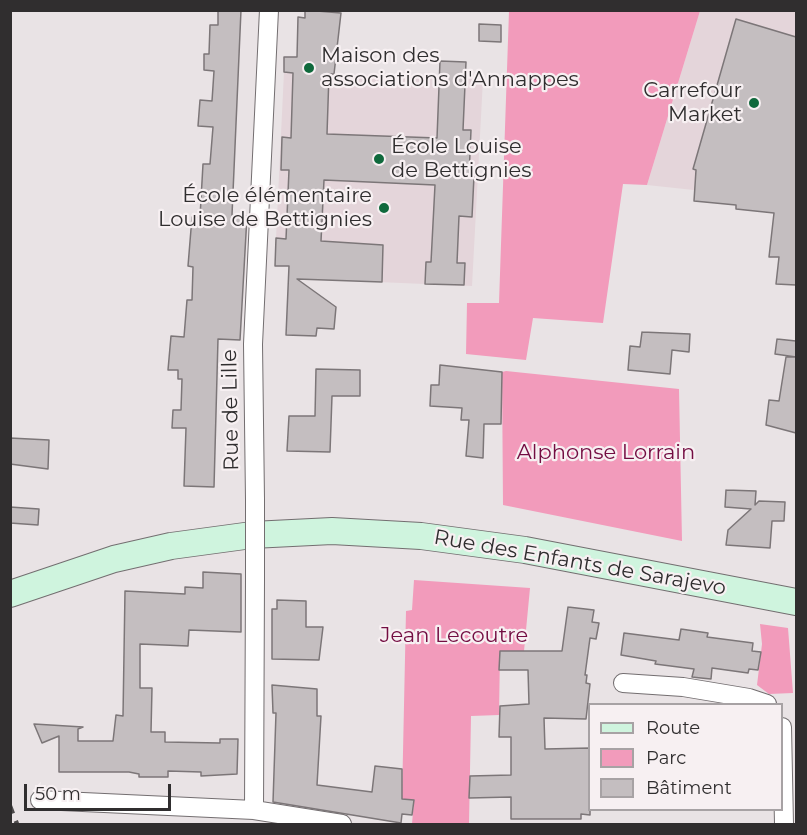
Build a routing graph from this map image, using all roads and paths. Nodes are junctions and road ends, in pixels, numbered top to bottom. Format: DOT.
graph roads {
  1 [pos="269,10"];
  2 [pos="10,594"];
  3 [pos="796,602"];
  4 [pos="622,683"];
  5 [pos="762,703"];
  6 [pos="783,776"];
  7 [pos="40,800"];
  8 [pos="254,810"];
  9 [pos="342,825"];
  10 [pos="784,825"];
  1 -- 8 [label="street, Rue de Lille, bridge"];
  2 -- 3 [label="main road, Rue des Enfants de Sarajevo"];
  4 -- 5 [label="street"];
  6 -- 10 [label="street"];
  7 -- 8 [label="street"];
  8 -- 9 [label="street"];
}
